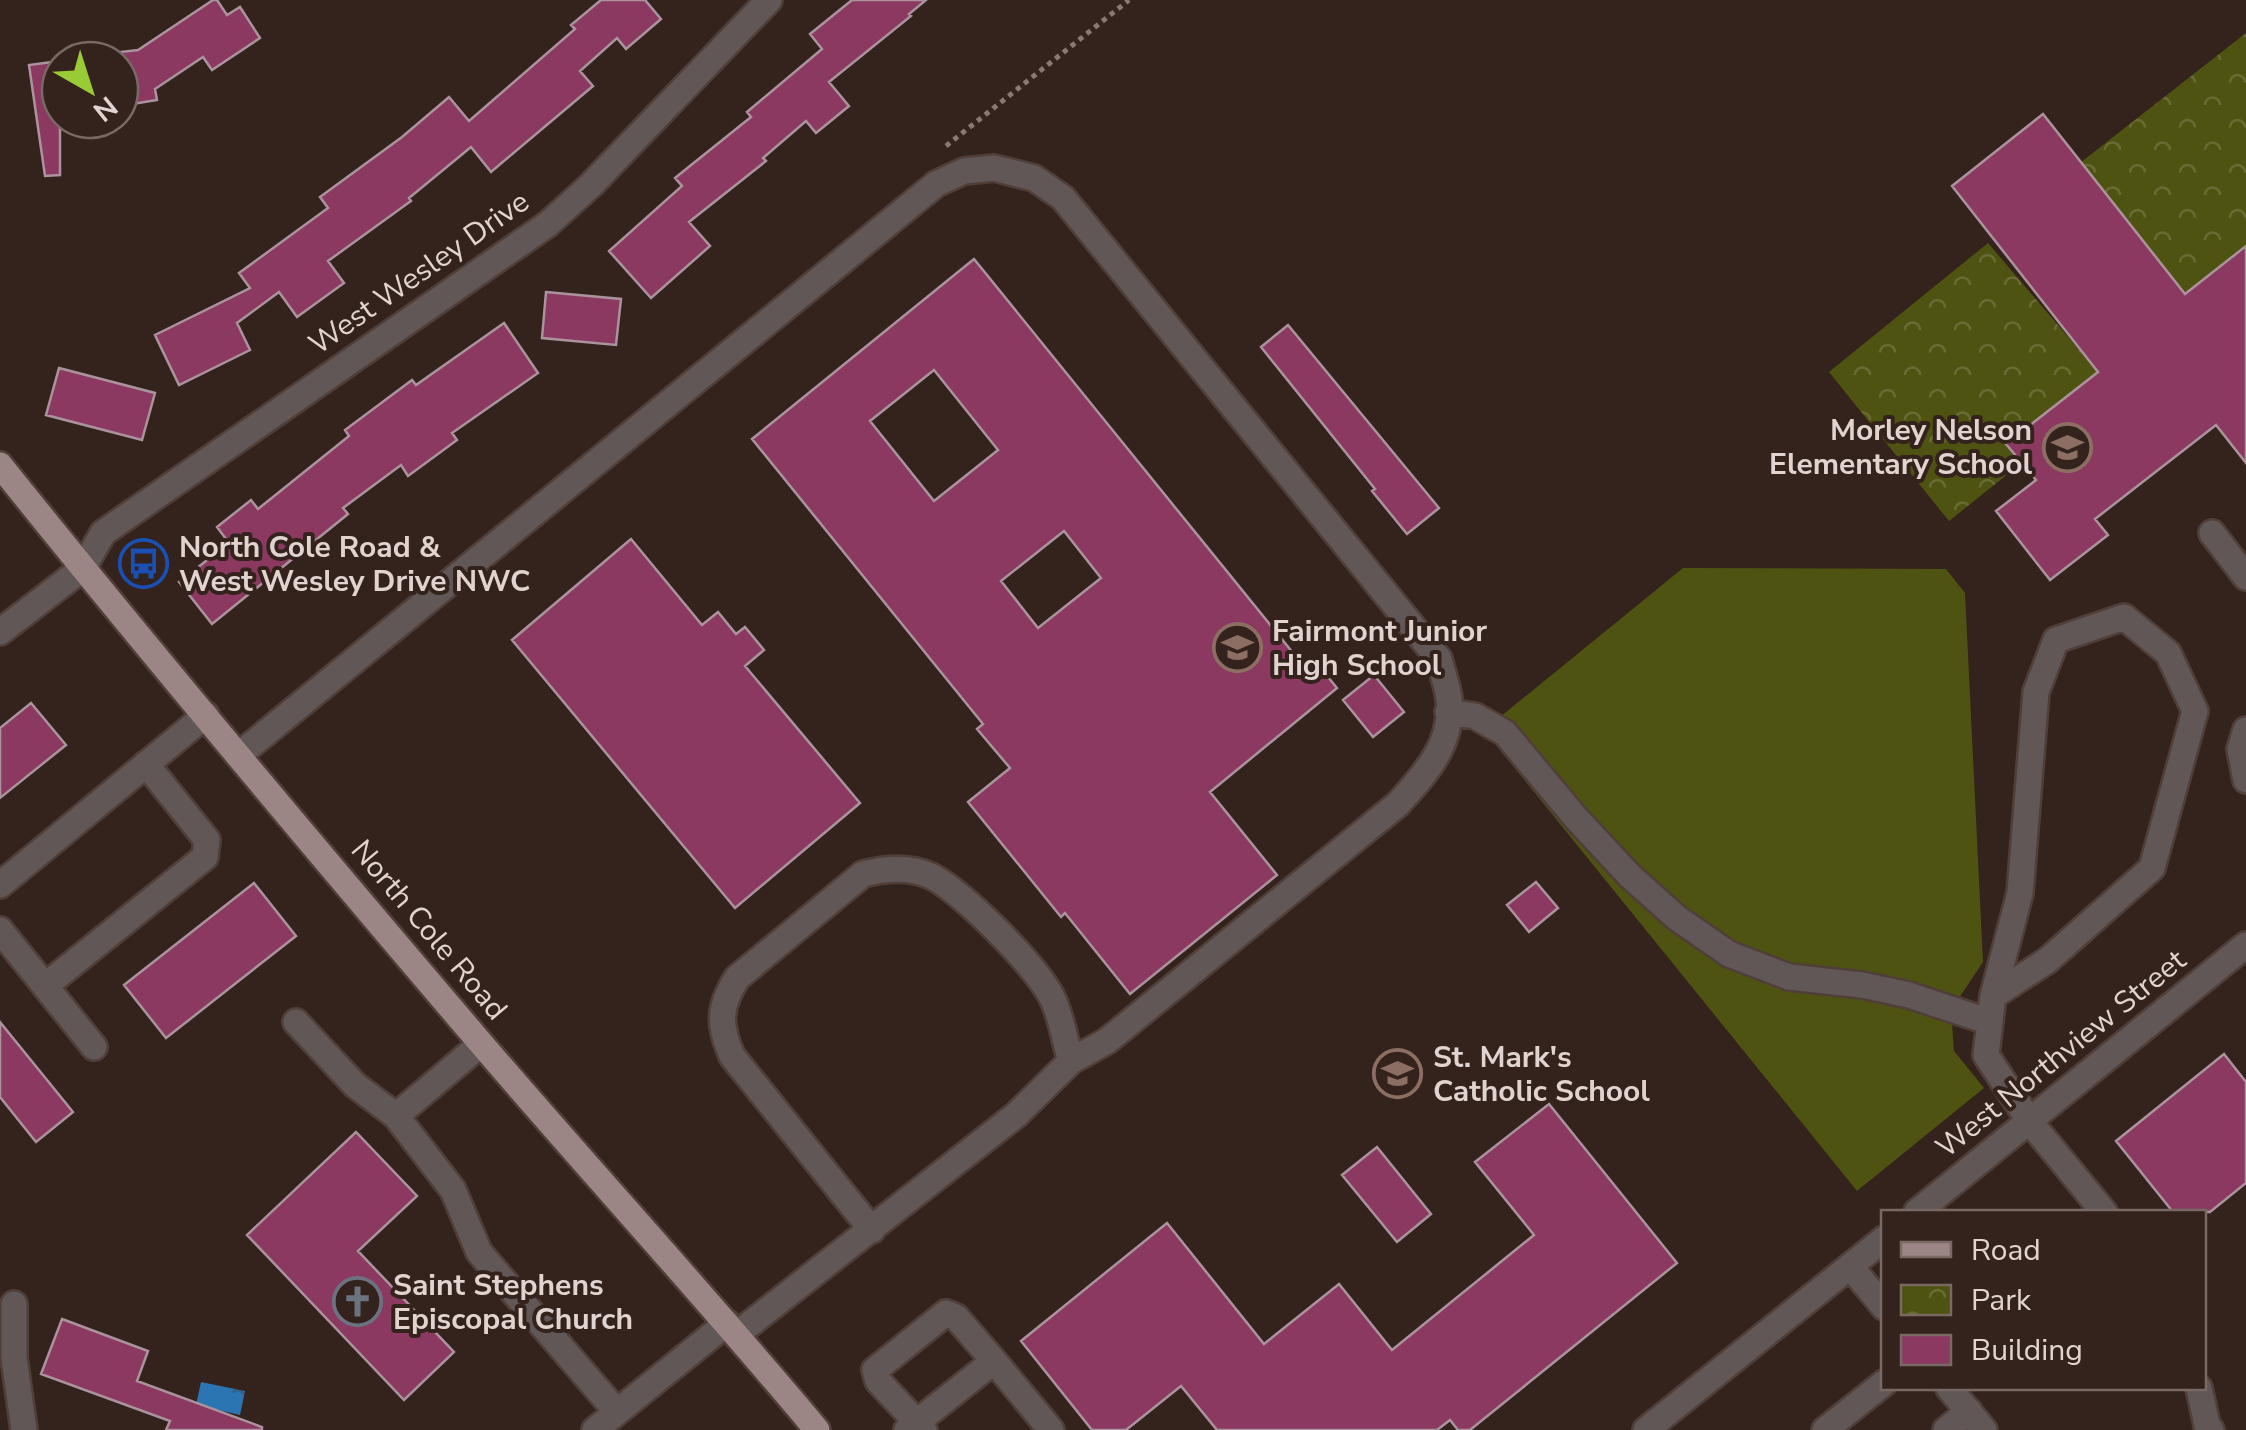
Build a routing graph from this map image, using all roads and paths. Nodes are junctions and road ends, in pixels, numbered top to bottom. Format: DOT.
graph roads {
  1 [pos="769,0"];
  2 [pos="1129,0"];
  3 [pos="936,153"];
  4 [pos="0,465"];
  5 [pos="2212,533"];
  6 [pos="83,568"];
  7 [pos="2246,576"];
  8 [pos="0,632"];
  9 [pos="1448,712"];
  10 [pos="206,716"];
  11 [pos="2246,730"];
  12 [pos="239,755"];
  13 [pos="146,764"];
  14 [pos="2246,780"];
  15 [pos="0,885"];
  16 [pos="0,930"];
  17 [pos="2246,945"];
  18 [pos="45,986"];
  19 [pos="1991,1009"];
  20 [pos="296,1022"];
  21 [pos="481,1044"];
  22 [pos="94,1047"];
  23 [pos="1071,1061"];
  24 [pos="396,1116"];
  25 [pos="2030,1122"];
  26 [pos="1920,1210"];
  27 [pos="2102,1210"];
  28 [pos="872,1230"];
  29 [pos="1881,1241"];
  30 [pos="1850,1266"];
  31 [pos="14,1304"];
  32 [pos="1881,1304"];
  33 [pos="732,1328"];
  34 [pos="994,1361"];
  35 [pos="1881,1386"];
  36 [pos="1951,1390"];
  37 [pos="2199,1390"];
  38 [pos="617,1412"];
  39 [pos="1976,1421"];
  40 [pos="916,1427"];
  41 [pos="24,1430"];
  42 [pos="595,1430"];
  43 [pos="817,1430"];
  44 [pos="1052,1430"];
  45 [pos="1646,1430"];
  46 [pos="1825,1430"];
  47 [pos="1946,1430"];
  48 [pos="2211,1430"];
  1 -- 6 [label="street, West Wesley Drive"];
  2 -- 3 [label="path"];
  4 -- 6 [label="main road, North Cole Road"];
  5 -- 7 [label="street"];
  6 -- 8 [label="street, West Wesley Drive"];
  6 -- 10 [label="main road, North Cole Road"];
  9 -- 12 [label="street"];
  9 -- 19 [label="street"];
  9 -- 23 [label="street"];
  10 -- 12 [label="main road, North Cole Road"];
  10 -- 13 [label="street"];
  11 -- 14 [label="street"];
  12 -- 21 [label="main road, North Cole Road"];
  13 -- 15 [label="street"];
  13 -- 18 [label="street"];
  16 -- 18 [label="street"];
  17 -- 25 [label="street, West Northview Street"];
  18 -- 22 [label="street"];
  19 -- 19 [label="street"];
  19 -- 25 [label="street"];
  20 -- 24 [label="street"];
  21 -- 24 [label="street"];
  21 -- 33 [label="main road, North Cole Road"];
  23 -- 28 [label="street"];
  23 -- 28 [label="street"];
  24 -- 38 [label="street"];
  25 -- 26 [label="street, West Northview Street"];
  25 -- 27 [label="street"];
  28 -- 33 [label="street"];
  29 -- 30 [label="street"];
  30 -- 32 [label="street"];
  30 -- 45 [label="street"];
  31 -- 41 [label="street"];
  33 -- 38 [label="street"];
  33 -- 43 [label="main road, North Cole Road"];
  34 -- 40 [label="street"];
  34 -- 40 [label="street"];
  34 -- 44 [label="street"];
  35 -- 46 [label="street"];
  36 -- 39 [label="street"];
  37 -- 48 [label="street"];
  38 -- 42 [label="street"];
  39 -- 47 [label="street"];
}
